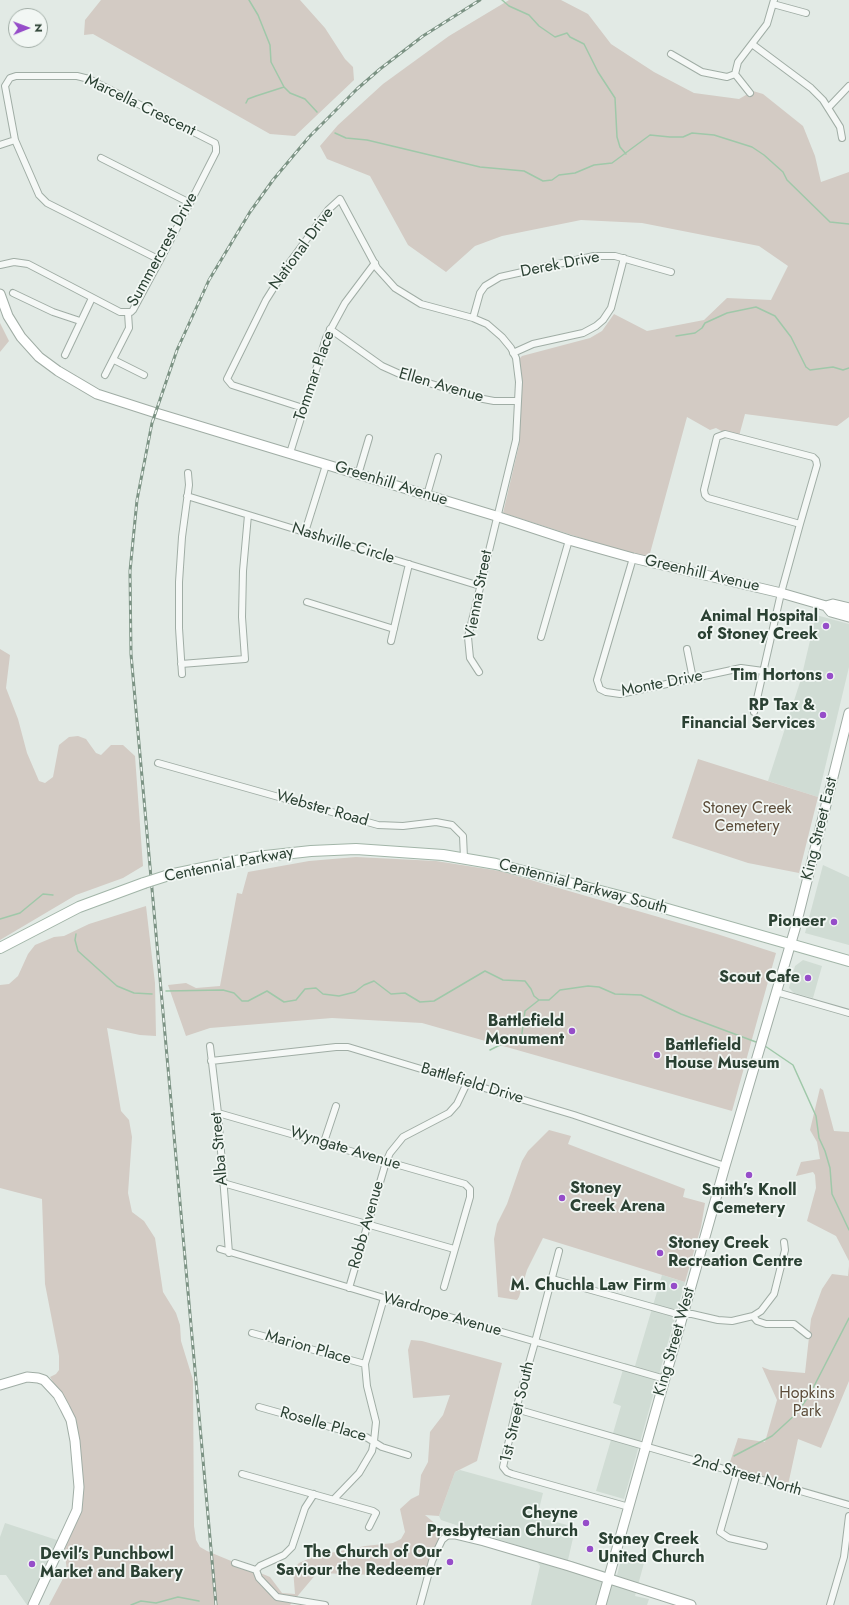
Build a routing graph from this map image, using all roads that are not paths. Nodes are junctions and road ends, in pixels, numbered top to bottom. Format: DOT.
graph roads {
  1 [pos="773,2"];
  2 [pos="806,13"];
  3 [pos="752,44"];
  4 [pos="671,54"];
  5 [pos="735,74"];
  6 [pos="849,86"];
  7 [pos="750,93"];
  8 [pos="829,107"];
  9 [pos="842,138"];
  10 [pos="15,140"];
  11 [pos="0,145"];
  12 [pos="216,147"];
  13 [pos="101,158"];
  14 [pos="190,203"];
  15 [pos="624,258"];
  16 [pos="160,260"];
  17 [pos="375,263"];
  18 [pos="0,265"];
  19 [pos="671,272"];
  20 [pos="13,293"];
  21 [pos="0,294"];
  22 [pos="92,298"];
  23 [pos="128,313"];
  24 [pos="473,318"];
  25 [pos="80,321"];
  26 [pos="330,329"];
  27 [pos="512,353"];
  28 [pos="65,355"];
  29 [pos="114,360"];
  30 [pos="105,375"];
  31 [pos="144,375"];
  32 [pos="518,402"];
  33 [pos="304,408"];
  34 [pos="369,438"];
  35 [pos="290,453"];
  36 [pos="438,457"];
  37 [pos="326,465"];
  38 [pos="188,473"];
  39 [pos="358,475"];
  40 [pos="427,495"];
  41 [pos="187,496"];
  42 [pos="248,515"];
  43 [pos="496,516"];
  44 [pos="800,524"];
  45 [pos="305,532"];
  46 [pos="569,540"];
  47 [pos="633,558"];
  48 [pos="409,564"];
  49 [pos="480,586"];
  50 [pos="781,593"];
  51 [pos="306,602"];
  52 [pos="826,606"];
  53 [pos="849,608"];
  54 [pos="849,617"];
  55 [pos="394,629"];
  56 [pos="541,636"];
  57 [pos="391,640"];
  58 [pos="687,649"];
  59 [pos="181,664"];
  60 [pos="763,671"];
  61 [pos="479,672"];
  62 [pos="182,674"];
  63 [pos="693,679"];
  64 [pos="754,712"];
  65 [pos="849,713"];
  66 [pos="158,763"];
  67 [pos="311,851"];
  68 [pos="464,858"];
  69 [pos="790,944"];
  70 [pos="0,948"];
  71 [pos="849,961"];
  72 [pos="776,992"];
  73 [pos="849,1013"];
  74 [pos="210,1046"];
  75 [pos="211,1061"];
  76 [pos="467,1083"];
  77 [pos="336,1106"];
  78 [pos="218,1113"];
  79 [pos="324,1142"];
  80 [pos="386,1162"];
  81 [pos="725,1166"];
  82 [pos="223,1183"];
  83 [pos="367,1223"];
  84 [pos="784,1242"];
  85 [pos="220,1249"];
  86 [pos="454,1249"];
  87 [pos="559,1251"];
  88 [pos="229,1253"];
  89 [pos="552,1279"];
  90 [pos="444,1287"];
  91 [pos="349,1288"];
  92 [pos="384,1298"];
  93 [pos="683,1315"];
  94 [pos="752,1316"];
  95 [pos="252,1333"];
  96 [pos="808,1335"];
  97 [pos="536,1342"];
  98 [pos="365,1364"];
  99 [pos="665,1378"];
  100 [pos="0,1385"];
  101 [pos="259,1407"];
  102 [pos="516,1409"];
  103 [pos="374,1441"];
  104 [pos="646,1447"];
  105 [pos="408,1455"];
  106 [pos="737,1473"];
  107 [pos="242,1474"];
  108 [pos="314,1494"];
  109 [pos="334,1498"];
  110 [pos="849,1505"];
  111 [pos="629,1507"];
  112 [pos="849,1516"];
  113 [pos="369,1527"];
  114 [pos="449,1534"];
  115 [pos="764,1546"];
  116 [pos="235,1563"];
  117 [pos="256,1570"];
  118 [pos="609,1579"];
  119 [pos="33,1605"];
  120 [pos="325,1605"];
  121 [pos="420,1605"];
  122 [pos="601,1605"];
  123 [pos="691,1605"];
  124 [pos="830,1605"];
  1 -- 2 [label="street"];
  1 -- 3 [label="street"];
  3 -- 5 [label="street"];
  3 -- 8 [label="street"];
  4 -- 5 [label="street"];
  5 -- 7 [label="street"];
  6 -- 8 [label="street"];
  8 -- 9 [label="street"];
  10 -- 11 [label="street"];
  10 -- 12 [label="street, Marcella Crescent"];
  10 -- 16 [label="street, Marcella Crescent"];
  12 -- 14 [label="street, Summercrest Drive"];
  13 -- 14 [label="street"];
  14 -- 16 [label="street, Summercrest Drive"];
  15 -- 19 [label="street, Derek Drive"];
  15 -- 24 [label="street, Derek Drive"];
  15 -- 27 [label="street"];
  16 -- 23 [label="street, Summercrest Drive"];
  17 -- 24 [label="street, National Drive"];
  17 -- 26 [label="street, Tommar Place"];
  17 -- 33 [label="street, National Drive"];
  18 -- 22 [label="street, Summercrest Drive"];
  20 -- 25 [label="street"];
  21 -- 35 [label="main road, Greenhill Avenue"];
  22 -- 23 [label="street, Summercrest Drive"];
  22 -- 25 [label="street"];
  23 -- 29 [label="street"];
  24 -- 27 [label="street, National Drive"];
  25 -- 28 [label="street"];
  26 -- 32 [label="street, Ellen Avenue"];
  26 -- 33 [label="street, Tommar Place"];
  27 -- 32 [label="street, National Drive"];
  29 -- 30 [label="street"];
  29 -- 31 [label="street"];
  32 -- 43 [label="street, National Drive"];
  33 -- 35 [label="street, Tommar Place"];
  34 -- 39 [label="street"];
  35 -- 37 [label="main road, Greenhill Avenue"];
  36 -- 40 [label="street"];
  37 -- 39 [label="main road, Greenhill Avenue"];
  37 -- 45 [label="street"];
  38 -- 41 [label="street"];
  39 -- 40 [label="main road, Greenhill Avenue"];
  40 -- 43 [label="main road, Greenhill Avenue"];
  41 -- 42 [label="street, Nashville Circle"];
  41 -- 59 [label="street"];
  42 -- 45 [label="street, Nashville Circle"];
  42 -- 59 [label="street"];
  43 -- 46 [label="main road, Greenhill Avenue"];
  43 -- 49 [label="street, Vienna Street"];
  44 -- 44 [label="street"];
  44 -- 50 [label="street"];
  45 -- 48 [label="street, Nashville Circle"];
  46 -- 47 [label="main road, Greenhill Avenue"];
  46 -- 56 [label="street"];
  47 -- 50 [label="main road, Greenhill Avenue"];
  47 -- 63 [label="street, Monte Drive"];
  48 -- 49 [label="street"];
  48 -- 55 [label="street, Nashville Circle"];
  49 -- 61 [label="street, Vienna Street"];
  50 -- 52 [label="main road, Greenhill Avenue"];
  50 -- 60 [label="street"];
  51 -- 55 [label="street"];
  52 -- 53 [label="main road, Greenhill Avenue"];
  52 -- 54 [label="main road, Greenhill Avenue"];
  55 -- 57 [label="street, Nashville Circle"];
  58 -- 63 [label="street"];
  59 -- 62 [label="street"];
  60 -- 63 [label="street, Monte Drive"];
  60 -- 64 [label="street"];
  65 -- 69 [label="main road, King Street East"];
  66 -- 68 [label="street, Webster Road"];
  67 -- 68 [label="main road, Centennial Parkway South"];
  67 -- 70 [label="main road, Centennial Parkway, bridge"];
  68 -- 69 [label="main road, Centennial Parkway South"];
  69 -- 71 [label="main road, Centennial Parkway South"];
  69 -- 72 [label="main road, King Street West"];
  72 -- 73 [label="street"];
  72 -- 81 [label="main road, King Street West"];
  74 -- 75 [label="street, Alba Street"];
  75 -- 76 [label="street, Battlefield Drive"];
  75 -- 78 [label="street, Alba Street"];
  76 -- 80 [label="street, Robb Avenue"];
  76 -- 81 [label="street, Battlefield Drive"];
  77 -- 79 [label="street"];
  78 -- 79 [label="street, Wyngate Avenue"];
  78 -- 82 [label="street, Alba Street"];
  79 -- 80 [label="street, Wyngate Avenue"];
  80 -- 83 [label="street, Robb Avenue"];
  80 -- 86 [label="street, Wyngate Avenue"];
  81 -- 93 [label="main road, King Street West"];
  82 -- 83 [label="street"];
  82 -- 88 [label="street, Alba Street"];
  83 -- 86 [label="street"];
  83 -- 91 [label="street, Robb Avenue"];
  84 -- 94 [label="street"];
  85 -- 88 [label="street, Wardrope Avenue"];
  86 -- 90 [label="street"];
  87 -- 89 [label="street, 1st Street South"];
  88 -- 91 [label="street, Wardrope Avenue"];
  89 -- 93 [label="street"];
  89 -- 97 [label="street, 1st Street South"];
  91 -- 92 [label="street, Wardrope Avenue"];
  92 -- 97 [label="street, Wardrope Avenue"];
  92 -- 98 [label="street"];
  93 -- 94 [label="street"];
  93 -- 99 [label="main road, King Street West"];
  94 -- 96 [label="street"];
  95 -- 98 [label="street, Marion Place"];
  97 -- 99 [label="street, Wardrope Avenue"];
  97 -- 102 [label="street, 1st Street South"];
  98 -- 103 [label="street"];
  99 -- 104 [label="main road, King Street West"];
  100 -- 119 [label="main road"];
  101 -- 103 [label="street, Roselle Place"];
  102 -- 104 [label="street, 2nd Street North"];
  102 -- 111 [label="street, 1st Street South"];
  103 -- 105 [label="street, Roselle Place"];
  103 -- 109 [label="street"];
  104 -- 106 [label="street, 2nd Street North"];
  104 -- 111 [label="main road, King Street West"];
  106 -- 110 [label="street, 2nd Street North"];
  106 -- 115 [label="street"];
  107 -- 108 [label="street"];
  108 -- 109 [label="street"];
  108 -- 117 [label="street"];
  109 -- 113 [label="street"];
  111 -- 118 [label="main road, King Street West"];
  112 -- 124 [label="street"];
  114 -- 118 [label="main road"];
  114 -- 121 [label="street"];
  116 -- 117 [label="street"];
  117 -- 120 [label="street"];
  118 -- 122 [label="main road"];
  118 -- 123 [label="main road"];
}
